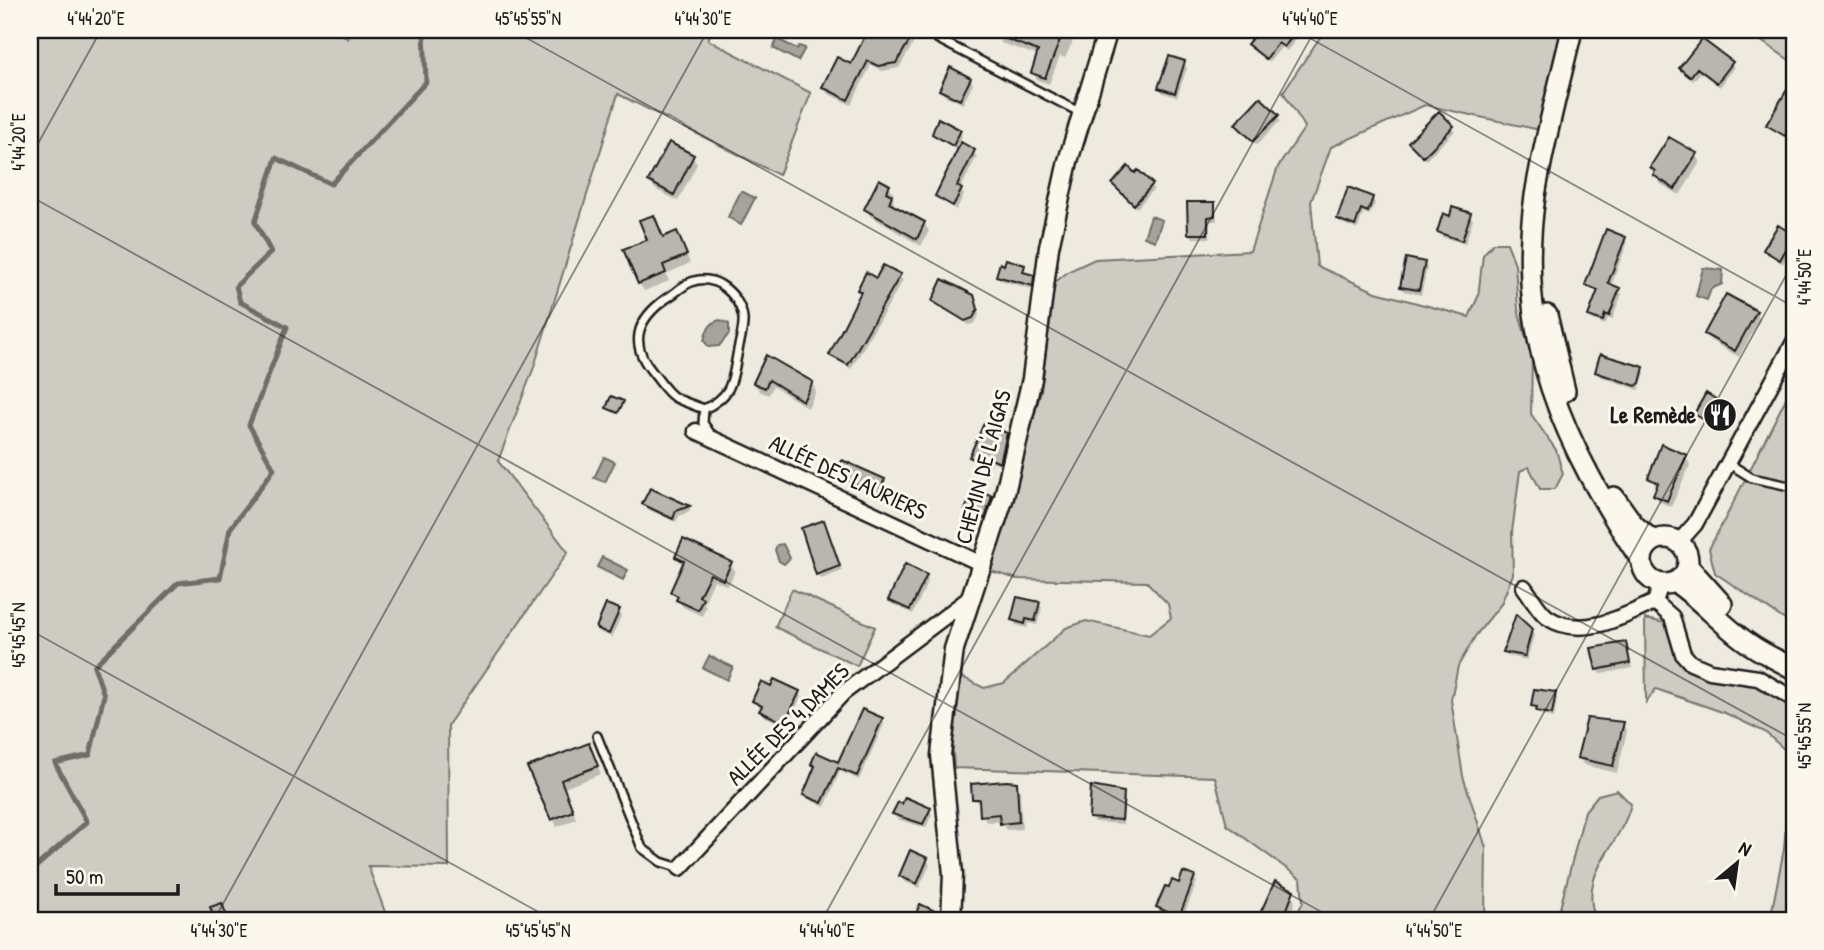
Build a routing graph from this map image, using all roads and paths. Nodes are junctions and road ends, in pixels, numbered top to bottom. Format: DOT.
graph roads {
  1 [pos="940,30"];
  2 [pos="1108,30"];
  3 [pos="1572,30"];
  4 [pos="1585,30"];
  5 [pos="1083,114"];
  6 [pos="1794,342"];
  7 [pos="704,409"];
  8 [pos="696,431"];
  9 [pos="714,439"];
  10 [pos="1728,463"];
  11 [pos="1794,487"];
  12 [pos="1653,541"];
  13 [pos="1679,542"];
  14 [pos="1642,560"];
  15 [pos="982,564"];
  16 [pos="1688,566"];
  17 [pos="1524,587"];
  18 [pos="1664,589"];
  19 [pos="971,597"];
  20 [pos="1794,656"];
  21 [pos="1794,669"];
  22 [pos="1794,699"];
  23 [pos="597,736"];
  24 [pos="680,868"];
  25 [pos="951,920"];
  1 -- 5 [label="lane"];
  2 -- 5 [label="street, CHEMIN DE L'AIGAS"];
  3 -- 14 [label="main road"];
  4 -- 12 [label="main road"];
  5 -- 15 [label="street, CHEMIN DE L'AIGAS"];
  6 -- 10 [label="street"];
  7 -- 7 [label="lane"];
  7 -- 9 [label="lane"];
  8 -- 9 [label="street, ALLÉE DES LAURIERS"];
  9 -- 15 [label="street, ALLÉE DES LAURIERS"];
  10 -- 11 [label="lane"];
  10 -- 13 [label="street"];
  12 -- 13 [label="main road"];
  12 -- 14 [label="main road"];
  13 -- 16 [label="main road"];
  14 -- 18 [label="main road"];
  15 -- 19 [label="street, CHEMIN DE L'AIGAS"];
  16 -- 18 [label="main road"];
  16 -- 20 [label="main road"];
  17 -- 18 [label="street"];
  18 -- 21 [label="main road"];
  18 -- 22 [label="street"];
  19 -- 24 [label="street, ALLÉE DES 4 DAMES"];
  19 -- 25 [label="street, CHEMIN DE L'AIGAS"];
  23 -- 24 [label="lane"];
}
